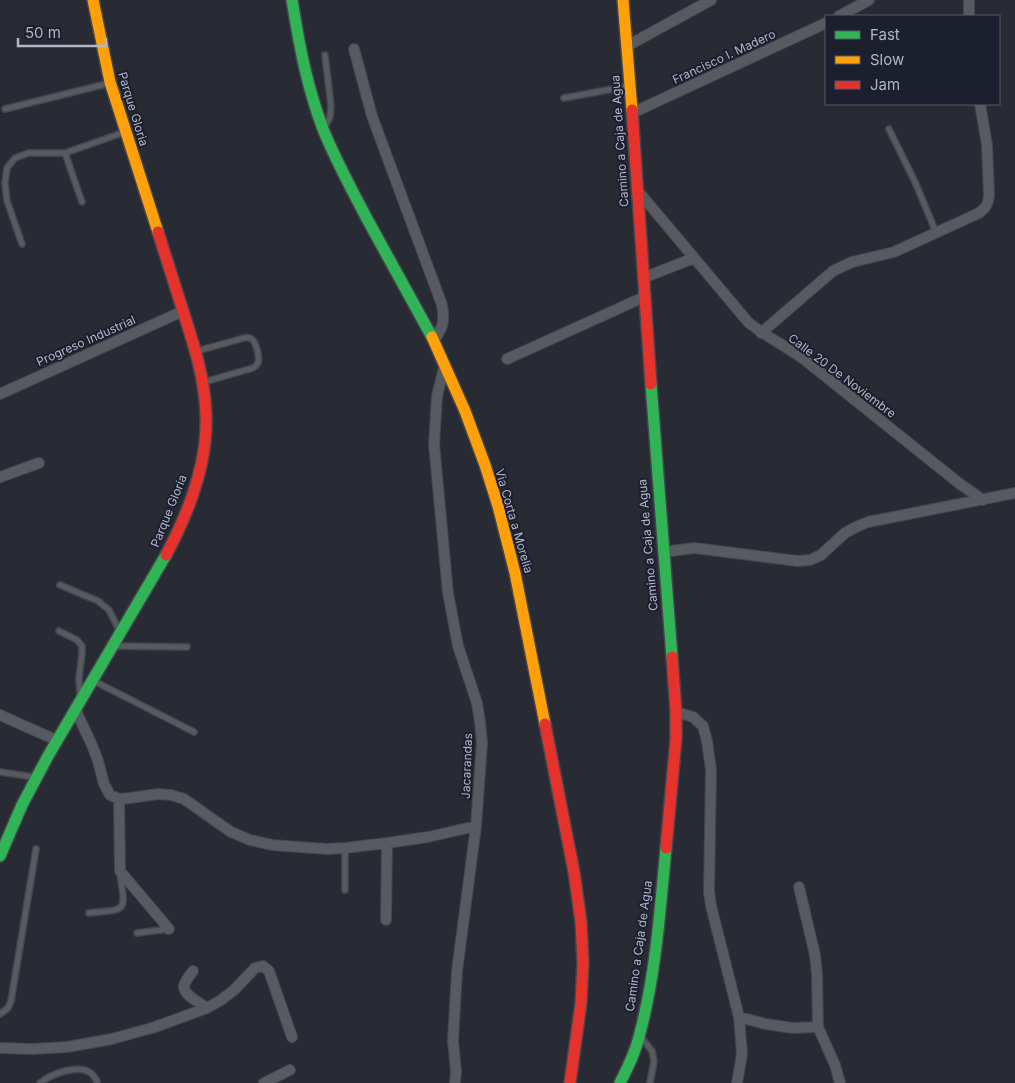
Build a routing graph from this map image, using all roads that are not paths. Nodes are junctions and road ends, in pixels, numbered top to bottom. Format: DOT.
graph roads {
  1 [pos="93,0"];
  2 [pos="292,0"];
  3 [pos="623,0"];
  4 [pos="711,0"];
  5 [pos="869,0"];
  6 [pos="969,0"];
  7 [pos="841,15"];
  8 [pos="969,15"];
  9 [pos="825,23"];
  10 [pos="627,46"];
  11 [pos="354,49"];
  12 [pos="325,55"];
  13 [pos="110,82"];
  14 [pos="630,86"];
  15 [pos="564,98"];
  16 [pos="980,105"];
  17 [pos="5,109"];
  18 [pos="632,113"];
  19 [pos="888,129"];
  20 [pos="323,130"];
  21 [pos="125,132"];
  22 [pos="65,153"];
  23 [pos="638,192"];
  24 [pos="82,202"];
  25 [pos="936,233"];
  26 [pos="22,244"];
  27 [pos="694,258"];
  28 [pos="643,278"];
  29 [pos="644,297"];
  30 [pos="183,311"];
  31 [pos="761,333"];
  32 [pos="434,341"];
  33 [pos="196,352"];
  34 [pos="507,359"];
  35 [pos="445,364"];
  36 [pos="203,382"];
  37 [pos="0,394"];
  38 [pos="39,463"];
  39 [pos="0,477"];
  40 [pos="1015,493"];
  41 [pos="983,500"];
  42 [pos="663,552"];
  43 [pos="60,585"];
  44 [pos="60,631"];
  45 [pos="120,632"];
  46 [pos="112,646"];
  47 [pos="186,647"];
  48 [pos="92,680"];
  49 [pos="81,698"];
  50 [pos="75,709"];
  51 [pos="676,712"];
  52 [pos="0,715"];
  53 [pos="194,732"];
  54 [pos="56,740"];
  55 [pos="0,772"];
  56 [pos="36,777"];
  57 [pos="119,799"];
  58 [pos="476,826"];
  59 [pos="387,843"];
  60 [pos="345,848"];
  61 [pos="36,849"];
  62 [pos="0,856"];
  63 [pos="120,871"];
  64 [pos="799,887"];
  65 [pos="344,890"];
  66 [pos="89,913"];
  67 [pos="386,920"];
  68 [pos="169,929"];
  69 [pos="137,932"];
  70 [pos="192,971"];
  71 [pos="206,1008"];
  72 [pos="0,1014"];
  73 [pos="739,1017"];
  74 [pos="818,1027"];
  75 [pos="640,1035"];
  76 [pos="292,1037"];
  77 [pos="0,1048"];
  78 [pos="290,1070"];
  79 [pos="40,1083"];
  80 [pos="96,1083"];
  81 [pos="264,1083"];
  82 [pos="455,1083"];
  83 [pos="570,1083"];
  84 [pos="620,1083"];
  85 [pos="650,1083"];
  86 [pos="737,1083"];
  87 [pos="840,1083"];
  1 -- 13 [label="main road, Parque Gloria"];
  2 -- 20 [label="main road, Via Corta a Morelia"];
  3 -- 10 [label="main road, Camino a Caja de Agua"];
  4 -- 10 [label="street"];
  5 -- 7 [label="street"];
  6 -- 8 [label="street"];
  9 -- 18 [label="street, Francisco I. Madero"];
  10 -- 14 [label="main road, Camino a Caja de Agua"];
  11 -- 32 [label="street"];
  12 -- 20 [label="lane"];
  13 -- 17 [label="lane"];
  13 -- 21 [label="main road, Parque Gloria"];
  14 -- 15 [label="lane"];
  14 -- 18 [label="main road, Camino a Caja de Agua"];
  16 -- 25 [label="street"];
  18 -- 23 [label="main road, Camino a Caja de Agua"];
  19 -- 25 [label="lane"];
  20 -- 32 [label="main road, Via Corta a Morelia"];
  21 -- 22 [label="lane"];
  21 -- 30 [label="main road, Parque Gloria"];
  22 -- 24 [label="lane"];
  22 -- 26 [label="lane"];
  23 -- 27 [label="street, Calle 20 De Noviembre"];
  23 -- 28 [label="main road, Camino a Caja de Agua"];
  25 -- 31 [label="street"];
  27 -- 28 [label="street"];
  27 -- 31 [label="street, Calle 20 De Noviembre"];
  28 -- 29 [label="main road, Camino a Caja de Agua"];
  29 -- 34 [label="street"];
  29 -- 42 [label="main road, Camino a Caja de Agua"];
  30 -- 33 [label="main road, Parque Gloria"];
  30 -- 37 [label="street, Progreso Industrial"];
  31 -- 41 [label="street, Calle 20 De Noviembre"];
  32 -- 35 [label="main road, Via Corta a Morelia"];
  33 -- 36 [label="main road, Parque Gloria"];
  33 -- 36 [label="lane"];
  35 -- 58 [label="street, Jacarandas"];
  35 -- 83 [label="main road, Via Corta a Morelia"];
  36 -- 45 [label="main road, Parque Gloria"];
  38 -- 39 [label="street"];
  40 -- 41 [label="street"];
  41 -- 42 [label="street"];
  42 -- 51 [label="main road, Camino a Caja de Agua"];
  43 -- 45 [label="lane"];
  44 -- 49 [label="lane"];
  45 -- 46 [label="main road, Parque Gloria"];
  46 -- 47 [label="lane"];
  46 -- 48 [label="main road, Parque Gloria"];
  48 -- 49 [label="main road, Parque Gloria"];
  48 -- 53 [label="lane"];
  49 -- 50 [label="main road, Parque Gloria"];
  50 -- 54 [label="main road, Parque Gloria"];
  50 -- 57 [label="street"];
  51 -- 73 [label="street"];
  51 -- 75 [label="main road, Camino a Caja de Agua"];
  52 -- 54 [label="street"];
  54 -- 56 [label="main road, Parque Gloria"];
  55 -- 56 [label="lane"];
  56 -- 62 [label="main road, Parque Gloria"];
  57 -- 60 [label="street"];
  57 -- 63 [label="street"];
  58 -- 59 [label="street"];
  58 -- 82 [label="street, Jacarandas"];
  59 -- 60 [label="street"];
  59 -- 67 [label="street"];
  60 -- 65 [label="lane"];
  61 -- 72 [label="lane"];
  63 -- 66 [label="lane"];
  63 -- 68 [label="street"];
  64 -- 74 [label="street"];
  68 -- 69 [label="lane"];
  70 -- 71 [label="street"];
  71 -- 76 [label="street"];
  71 -- 77 [label="street"];
  73 -- 74 [label="street"];
  73 -- 86 [label="street"];
  74 -- 87 [label="street"];
  75 -- 84 [label="main road, Camino a Caja de Agua"];
  75 -- 85 [label="lane"];
  78 -- 81 [label="street"];
  79 -- 80 [label="lane"];
}
